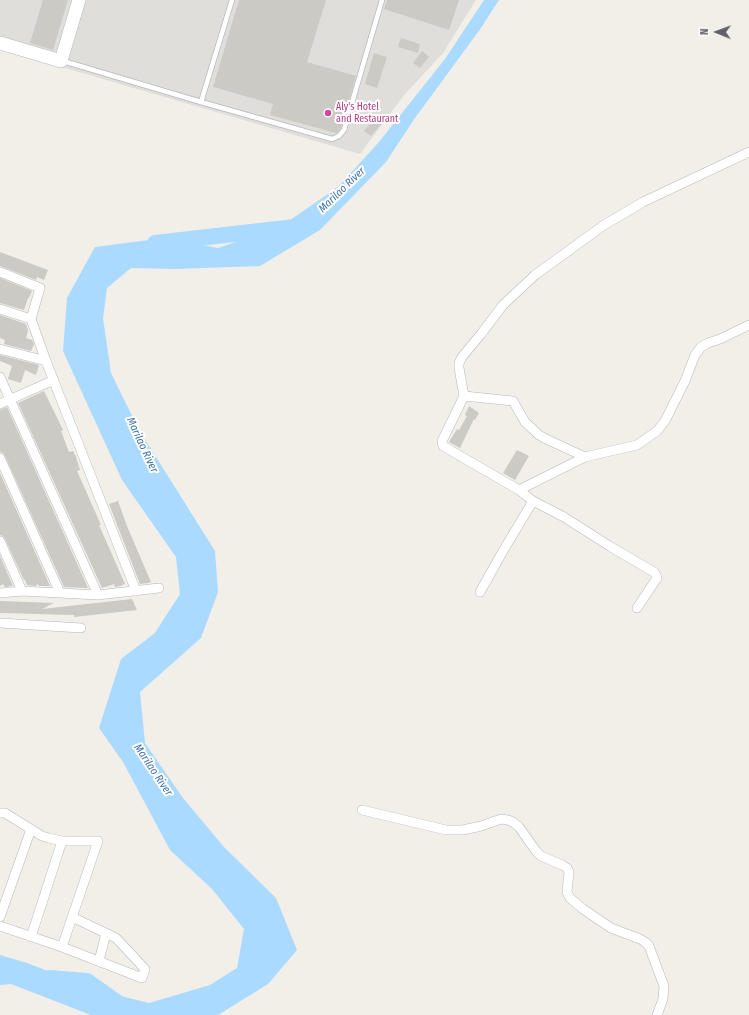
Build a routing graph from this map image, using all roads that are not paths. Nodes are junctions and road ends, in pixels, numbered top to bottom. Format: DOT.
graph roads {
  1 [pos="79,0"];
  2 [pos="232,0"];
  3 [pos="382,0"];
  4 [pos="0,43"];
  5 [pos="61,61"];
  6 [pos="201,102"];
  7 [pos="749,152"];
  8 [pos="0,272"];
  9 [pos="0,309"];
  10 [pos="31,319"];
  11 [pos="749,325"];
  12 [pos="0,349"];
  13 [pos="46,361"];
  14 [pos="0,377"];
  15 [pos="54,380"];
  16 [pos="464,396"];
  17 [pos="11,400"];
  18 [pos="0,404"];
  19 [pos="585,457"];
  20 [pos="0,458"];
  21 [pos="519,490"];
  22 [pos="533,501"];
  23 [pos="0,541"];
  24 [pos="159,588"];
  25 [pos="22,591"];
  26 [pos="136,591"];
  27 [pos="480,592"];
  28 [pos="0,593"];
  29 [pos="60,593"];
  30 [pos="98,595"];
  31 [pos="637,608"];
  32 [pos="0,623"];
  33 [pos="81,628"];
  34 [pos="362,810"];
  35 [pos="0,813"];
  36 [pos="30,829"];
  37 [pos="62,841"];
  38 [pos="0,917"];
  39 [pos="72,917"];
  40 [pos="0,926"];
  41 [pos="106,933"];
  42 [pos="32,937"];
  43 [pos="62,947"];
  44 [pos="99,961"];
  45 [pos="657,1015"];
  1 -- 5 [label="main road"];
  2 -- 6 [label="lane"];
  3 -- 6 [label="lane"];
  4 -- 5 [label="main road"];
  5 -- 6 [label="lane"];
  7 -- 16 [label="street"];
  8 -- 10 [label="street"];
  9 -- 10 [label="street"];
  10 -- 13 [label="street"];
  11 -- 19 [label="street"];
  12 -- 13 [label="street"];
  13 -- 15 [label="street"];
  14 -- 17 [label="street"];
  15 -- 17 [label="street"];
  15 -- 26 [label="street"];
  16 -- 19 [label="street"];
  16 -- 21 [label="street"];
  17 -- 18 [label="street"];
  17 -- 30 [label="street"];
  19 -- 21 [label="street"];
  20 -- 29 [label="street"];
  21 -- 22 [label="street"];
  22 -- 27 [label="street"];
  22 -- 31 [label="street"];
  23 -- 25 [label="street"];
  24 -- 26 [label="street"];
  25 -- 28 [label="street"];
  25 -- 29 [label="street"];
  26 -- 30 [label="street"];
  29 -- 30 [label="street"];
  32 -- 33 [label="street"];
  34 -- 45 [label="street"];
  35 -- 36 [label="street"];
  36 -- 37 [label="street"];
  36 -- 38 [label="street"];
  37 -- 39 [label="street"];
  37 -- 42 [label="street"];
  39 -- 41 [label="street"];
  39 -- 43 [label="street"];
  40 -- 42 [label="street"];
  41 -- 44 [label="street"];
  41 -- 44 [label="street"];
  42 -- 43 [label="street"];
  43 -- 44 [label="street"];
}
